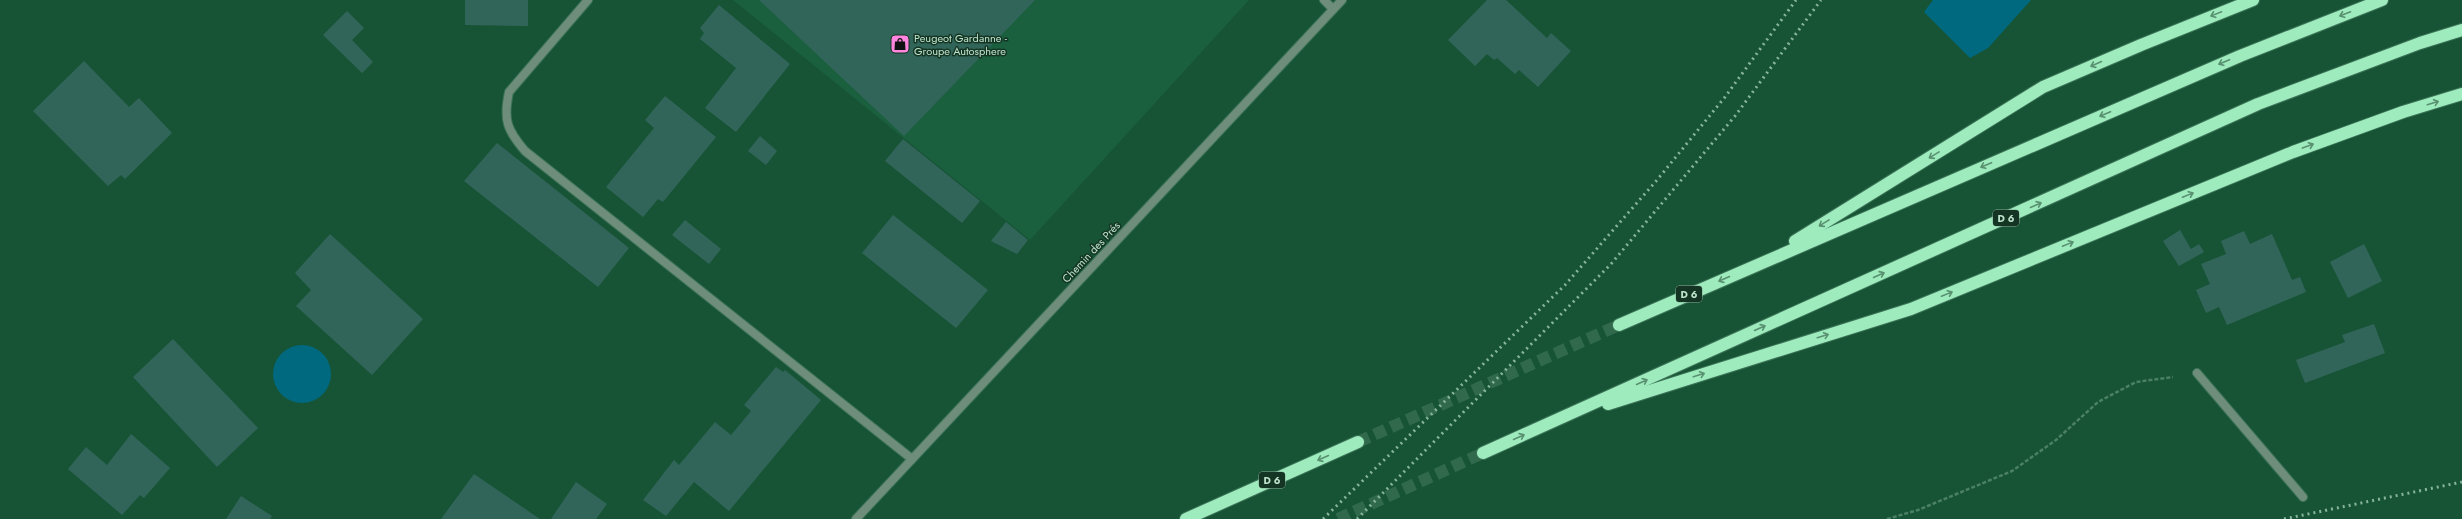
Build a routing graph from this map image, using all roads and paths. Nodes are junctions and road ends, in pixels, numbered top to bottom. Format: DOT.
graph roads {
  1 [pos="588,0"];
  2 [pos="1324,0"];
  3 [pos="1342,0"];
  4 [pos="2253,0"];
  5 [pos="2382,0"];
  6 [pos="1333,9"];
  7 [pos="2462,30"];
  8 [pos="2462,94"];
  9 [pos="1760,263"];
  10 [pos="1619,325"];
  11 [pos="2197,373"];
  12 [pos="1555,421"];
  13 [pos="1358,442"];
  14 [pos="1483,453"];
  15 [pos="912,459"];
  16 [pos="2303,497"];
  17 [pos="856,519"];
  18 [pos="1186,519"];
  19 [pos="1887,519"];
  1 -- 15 [label="street"];
  2 -- 6 [label="street"];
  3 -- 6 [label="street, Chemin des Prés"];
  4 -- 9 [label="highway, one-way"];
  5 -- 9 [label="highway, D 6, one-way"];
  6 -- 15 [label="street, Chemin des Prés"];
  12 -- 7 [label="highway, D 6, one-way"];
  12 -- 8 [label="highway, one-way"];
  9 -- 10 [label="highway, D 6, one-way"];
  11 -- 16 [label="street"];
  11 -- 19 [label="path"];
  14 -- 12 [label="highway, D 6, one-way"];
  13 -- 18 [label="highway, D 6, one-way"];
  15 -- 17 [label="street, Chemin des Prés"];
}
